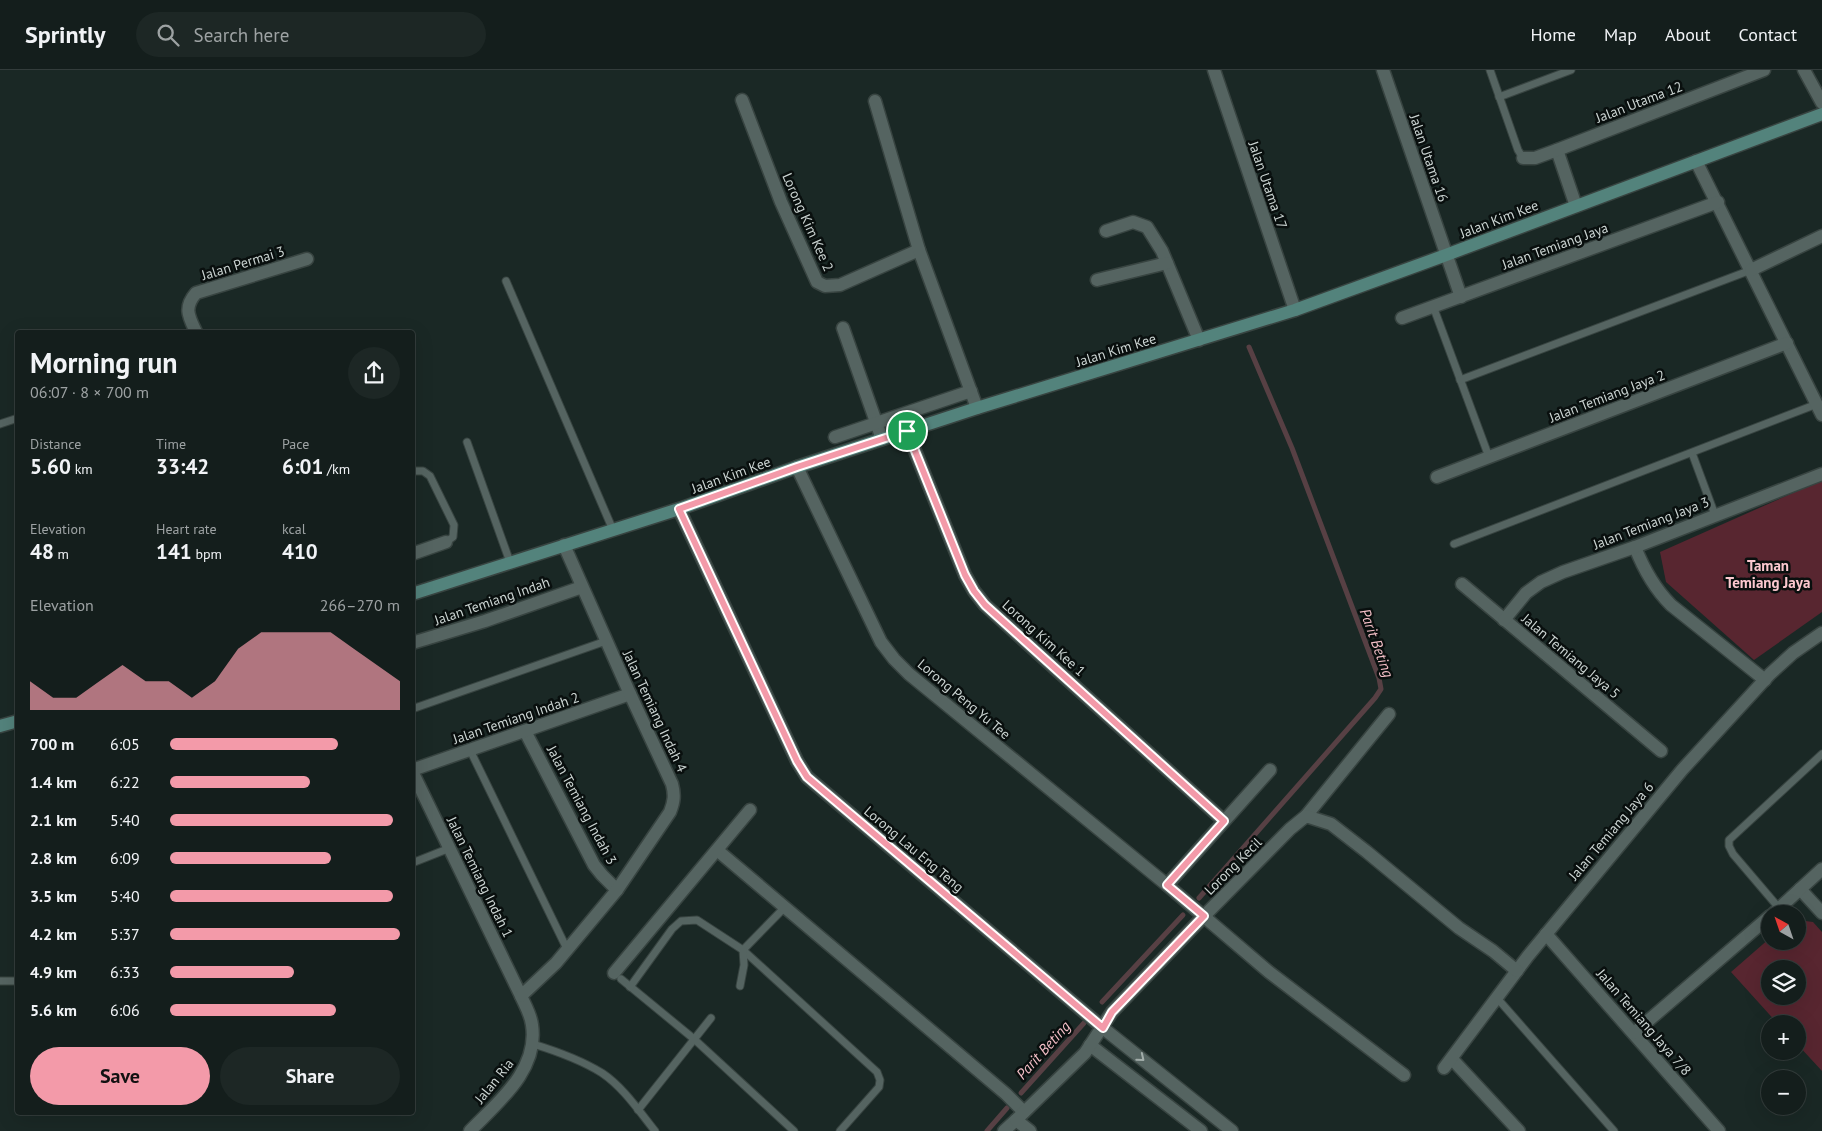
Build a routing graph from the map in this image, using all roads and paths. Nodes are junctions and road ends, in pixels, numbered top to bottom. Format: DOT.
graph roads {
  1 [pos="1214,70"];
  2 [pos="1383,70"];
  3 [pos="1490,70"];
  4 [pos="1571,70"];
  5 [pos="1764,70"];
  6 [pos="1804,70"];
  7 [pos="1499,97"];
  8 [pos="742,100"];
  9 [pos="875,101"];
  10 [pos="1822,103"];
  11 [pos="1822,114"];
  12 [pos="1557,150"];
  13 [pos="1523,158"];
  14 [pos="1696,161"];
  15 [pos="1718,202"];
  16 [pos="1576,206"];
  17 [pos="1106,231"];
  18 [pos="1822,236"];
  19 [pos="919,250"];
  20 [pos="1446,255"];
  21 [pos="307,259"];
  22 [pos="1167,263"];
  23 [pos="1751,270"];
  24 [pos="1097,280"];
  25 [pos="506,281"];
  26 [pos="1461,297"];
  27 [pos="1433,306"];
  28 [pos="1295,310"];
  29 [pos="1402,318"];
  30 [pos="843,328"];
  31 [pos="195,330"];
  32 [pos="1199,340"];
  33 [pos="1787,342"];
  34 [pos="1460,380"];
  35 [pos="971,391"];
  36 [pos="977,408"];
  37 [pos="1819,410"];
  38 [pos="15,419"];
  39 [pos="876,422"];
  40 [pos="0,424"];
  41 [pos="907,431"];
  42 [pos="834,437"];
  43 [pos="882,440"];
  44 [pos="466,442"];
  45 [pos="1692,453"];
  46 [pos="1489,457"];
  47 [pos="797,467"];
  48 [pos="415,471"];
  49 [pos="1822,474"];
  50 [pos="1437,477"];
  51 [pos="679,509"];
  52 [pos="1715,516"];
  53 [pos="613,530"];
  54 [pos="446,542"];
  55 [pos="1454,544"];
  56 [pos="564,545"];
  57 [pos="1635,547"];
  58 [pos="415,553"];
  59 [pos="510,562"];
  60 [pos="1462,584"];
  61 [pos="582,587"];
  62 [pos="415,593"];
  63 [pos="1504,620"];
  64 [pos="1822,633"];
  65 [pos="606,641"];
  66 [pos="415,642"];
  67 [pos="1765,680"];
  68 [pos="630,694"];
  69 [pos="415,708"];
  70 [pos="1389,714"];
  71 [pos="15,722"];
  72 [pos="0,726"];
  73 [pos="525,731"];
  74 [pos="470,750"];
  75 [pos="1661,751"];
  76 [pos="1822,754"];
  77 [pos="415,769"];
  78 [pos="1270,770"];
  79 [pos="416,786"];
  80 [pos="750,810"];
  81 [pos="1306,816"];
  82 [pos="1224,821"];
  83 [pos="450,848"];
  84 [pos="717,850"];
  85 [pos="415,862"];
  86 [pos="1822,869"];
  87 [pos="1167,885"];
  88 [pos="1800,889"];
  89 [pos="617,890"];
  90 [pos="1768,905"];
  91 [pos="1783,905"];
  92 [pos="785,907"];
  93 [pos="1822,913"];
  94 [pos="1204,916"];
  95 [pos="1761,924"];
  96 [pos="1546,934"];
  97 [pos="567,949"];
  98 [pos="743,950"];
  99 [pos="1517,971"];
  100 [pos="617,976"];
  101 [pos="0,981"];
  102 [pos="15,981"];
  103 [pos="630,986"];
  104 [pos="740,986"];
  105 [pos="521,996"];
  106 [pos="1497,998"];
  107 [pos="711,1018"];
  108 [pos="1098,1024"];
  109 [pos="1634,1033"];
  110 [pos="694,1039"];
  111 [pos="533,1044"];
  112 [pos="1090,1045"];
  113 [pos="1404,1075"];
  114 [pos="1015,1107"];
  115 [pos="638,1110"];
  116 [pos="470,1131"];
  117 [pos="655,1131"];
  118 [pos="794,1131"];
  119 [pos="840,1131"];
  120 [pos="1004,1131"];
  121 [pos="1030,1131"];
  122 [pos="1202,1131"];
  123 [pos="1232,1131"];
  124 [pos="1519,1131"];
  125 [pos="1614,1131"];
  126 [pos="1719,1131"];
  1 -- 28 [label="street, Jalan Utama 17"];
  2 -- 20 [label="street, Jalan Utama 16"];
  3 -- 7 [label="lane"];
  4 -- 7 [label="lane"];
  5 -- 12 [label="street, Jalan Utama 12"];
  6 -- 10 [label="street"];
  7 -- 13 [label="lane"];
  8 -- 19 [label="street, Lorong Kim Kee 2"];
  9 -- 19 [label="street"];
  11 -- 14 [label="street, Jalan Kim Kee"];
  12 -- 13 [label="street, Jalan Utama 12"];
  12 -- 16 [label="street"];
  14 -- 15 [label="street"];
  14 -- 16 [label="street, Jalan Kim Kee"];
  15 -- 23 [label="street"];
  15 -- 26 [label="street, Jalan Temiang Jaya"];
  16 -- 20 [label="street, Jalan Kim Kee"];
  17 -- 22 [label="street"];
  18 -- 23 [label="street"];
  19 -- 35 [label="street"];
  20 -- 26 [label="street, Jalan Utama 16"];
  20 -- 28 [label="street, Jalan Kim Kee"];
  21 -- 31 [label="street, Jalan Permai 3"];
  22 -- 24 [label="street"];
  22 -- 32 [label="street"];
  23 -- 33 [label="street"];
  23 -- 34 [label="lane"];
  25 -- 53 [label="lane"];
  26 -- 27 [label="street, Jalan Temiang Jaya"];
  27 -- 29 [label="street, Jalan Temiang Jaya"];
  27 -- 34 [label="lane"];
  28 -- 32 [label="street, Jalan Kim Kee"];
  30 -- 39 [label="street"];
  32 -- 36 [label="street, Jalan Kim Kee"];
  33 -- 37 [label="street"];
  33 -- 46 [label="street, Jalan Temiang Jaya 2"];
  34 -- 46 [label="lane"];
  35 -- 36 [label="street"];
  35 -- 39 [label="street"];
  36 -- 41 [label="street, Jalan Kim Kee"];
  37 -- 45 [label="lane"];
  38 -- 40 [label="lane"];
  39 -- 42 [label="street"];
  39 -- 43 [label="street"];
  41 -- 43 [label="street, Jalan Kim Kee"];
  41 -- 82 [label="street, Lorong Kim Kee 1"];
  43 -- 47 [label="street, Jalan Kim Kee"];
  44 -- 59 [label="lane"];
  45 -- 52 [label="lane"];
  45 -- 55 [label="lane"];
  46 -- 50 [label="street, Jalan Temiang Jaya 2"];
  47 -- 51 [label="street, Jalan Kim Kee"];
  47 -- 87 [label="street, Lorong Peng Yu Tee"];
  48 -- 54 [label="lane"];
  49 -- 52 [label="street, Jalan Temiang Jaya 3"];
  51 -- 53 [label="street, Jalan Kim Kee"];
  51 -- 108 [label="street, Lorong Lau Eng Teng"];
  52 -- 57 [label="street, Jalan Temiang Jaya 3"];
  53 -- 56 [label="street, Jalan Kim Kee"];
  54 -- 58 [label="street"];
  56 -- 59 [label="street, Jalan Kim Kee"];
  56 -- 61 [label="street, Jalan Temiang Indah 4"];
  57 -- 63 [label="street, Jalan Temiang Jaya 3"];
  57 -- 67 [label="street"];
  59 -- 62 [label="street, Jalan Kim Kee"];
  60 -- 63 [label="street, Jalan Temiang Jaya 5"];
  61 -- 65 [label="street, Jalan Temiang Indah 4"];
  61 -- 66 [label="street, Jalan Temiang Indah"];
  63 -- 75 [label="street, Jalan Temiang Jaya 5"];
  64 -- 67 [label="street, Jalan Temiang Jaya 6"];
  65 -- 68 [label="street, Jalan Temiang Indah 4"];
  65 -- 69 [label="lane"];
  67 -- 96 [label="street, Jalan Temiang Jaya 6"];
  68 -- 73 [label="street, Jalan Temiang Indah 2"];
  68 -- 89 [label="street, Jalan Temiang Indah 4"];
  70 -- 81 [label="street, Lorong Kecil"];
  71 -- 72 [label="street"];
  73 -- 74 [label="street, Jalan Temiang Indah 2"];
  73 -- 89 [label="street, Jalan Temiang Indah 3"];
  74 -- 77 [label="street, Jalan Temiang Indah 2"];
  74 -- 97 [label="lane"];
  76 -- 90 [label="lane"];
  78 -- 82 [label="street"];
  79 -- 83 [label="street, Jalan Temiang Indah 1"];
  80 -- 84 [label="street"];
  81 -- 94 [label="street, Lorong Kecil"];
  81 -- 99 [label="street"];
  82 -- 87 [label="street"];
  83 -- 85 [label="lane"];
  83 -- 105 [label="street, Jalan Temiang Indah 1"];
  84 -- 92 [label="street"];
  84 -- 100 [label="street"];
  86 -- 88 [label="street"];
  87 -- 94 [label="street, Lorong Peng Yu Tee"];
  88 -- 91 [label="street"];
  88 -- 93 [label="street"];
  89 -- 97 [label="street, Jalan Temiang Indah 4"];
  92 -- 98 [label="lane"];
  92 -- 114 [label="street"];
  94 -- 108 [label="street, Lorong Kecil"];
  94 -- 113 [label="street, Lorong Peng Yu Tee"];
  95 -- 109 [label="street"];
  96 -- 99 [label="street, Jalan Temiang Jaya 6"];
  96 -- 109 [label="street, Jalan Temiang Jaya 7/8"];
  97 -- 105 [label="street, Jalan Temiang Indah 4"];
  98 -- 103 [label="lane"];
  98 -- 104 [label="lane"];
  98 -- 119 [label="lane"];
  99 -- 106 [label="street, Jalan Temiang Jaya 6"];
  100 -- 103 [label="lane"];
  101 -- 102 [label="lane"];
  103 -- 110 [label="lane"];
  105 -- 111 [label="street, Jalan Temiang Indah 1"];
  106 -- 124 [label="street, Jalan Temiang Jaya 6"];
  106 -- 125 [label="lane"];
  107 -- 110 [label="lane"];
  108 -- 112 [label="street, Lorong Kecil"];
  108 -- 123 [label="street, Lorong Lau Eng Teng, one-way"];
  109 -- 126 [label="street, Jalan Temiang Jaya 7/8"];
  110 -- 115 [label="lane"];
  110 -- 118 [label="lane"];
  111 -- 115 [label="lane"];
  111 -- 116 [label="street, Jalan Ria"];
  112 -- 114 [label="street, Lorong Kecil"];
  112 -- 122 [label="street"];
  114 -- 120 [label="street, Lorong Kecil"];
  114 -- 121 [label="street"];
  115 -- 117 [label="lane"];
}
